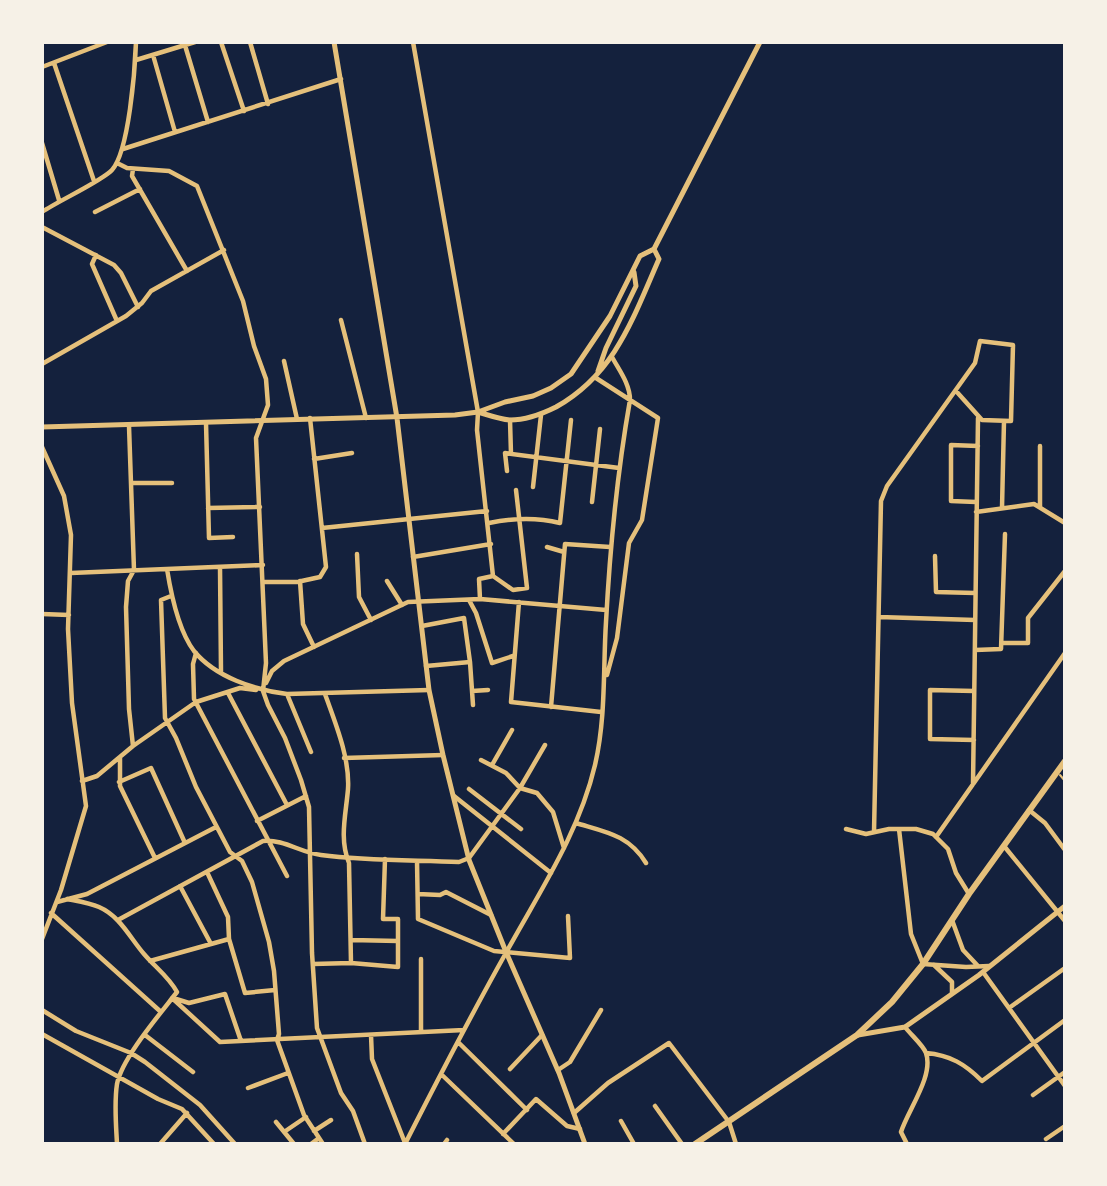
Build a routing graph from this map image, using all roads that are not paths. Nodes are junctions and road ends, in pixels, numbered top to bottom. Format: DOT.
graph roads {
  1 [pos="107,42"];
  2 [pos="136,42"];
  3 [pos="195,42"];
  4 [pos="221,42"];
  5 [pos="250,42"];
  6 [pos="334,42"];
  7 [pos="413,42"];
  8 [pos="761,42"];
  9 [pos="185,43"];
  10 [pos="153,55"];
  11 [pos="136,60"];
  12 [pos="54,63"];
  13 [pos="42,67"];
  14 [pos="341,79"];
  15 [pos="268,104"];
  16 [pos="244,111"];
  17 [pos="208,122"];
  18 [pos="175,132"];
  19 [pos="42,143"];
  20 [pos="123,149"];
  21 [pos="117,163"];
  22 [pos="133,169"];
  23 [pos="94,181"];
  24 [pos="140,189"];
  25 [pos="59,200"];
  26 [pos="42,212"];
  27 [pos="95,212"];
  28 [pos="42,227"];
  29 [pos="654,249"];
  30 [pos="224,250"];
  31 [pos="96,255"];
  32 [pos="187,271"];
  33 [pos="634,272"];
  34 [pos="138,307"];
  35 [pos="341,320"];
  36 [pos="117,321"];
  37 [pos="612,357"];
  38 [pos="284,361"];
  39 [pos="42,364"];
  40 [pos="596,378"];
  41 [pos="956,391"];
  42 [pos="630,400"];
  43 [pos="478,412"];
  44 [pos="541,415"];
  45 [pos="397,417"];
  46 [pos="310,418"];
  47 [pos="366,418"];
  48 [pos="978,418"];
  49 [pos="297,419"];
  50 [pos="510,419"];
  51 [pos="262,421"];
  52 [pos="571,421"];
  53 [pos="1004,421"];
  54 [pos="206,423"];
  55 [pos="129,426"];
  56 [pos="42,427"];
  57 [pos="600,429"];
  58 [pos="978,446"];
  59 [pos="1040,446"];
  60 [pos="42,447"];
  61 [pos="352,453"];
  62 [pos="511,454"];
  63 [pos="537,458"];
  64 [pos="314,459"];
  65 [pos="565,461"];
  66 [pos="597,465"];
  67 [pos="618,468"];
  68 [pos="506,471"];
  69 [pos="172,482"];
  70 [pos="131,483"];
  71 [pos="533,486"];
  72 [pos="516,490"];
  73 [pos="592,502"];
  74 [pos="976,502"];
  75 [pos="260,507"];
  76 [pos="1040,507"];
  77 [pos="208,508"];
  78 [pos="1002,509"];
  79 [pos="487,511"];
  80 [pos="976,512"];
  81 [pos="519,519"];
  82 [pos="407,520"];
  83 [pos="489,523"];
  84 [pos="1065,523"];
  85 [pos="323,528"];
  86 [pos="1005,534"];
  87 [pos="233,537"];
  88 [pos="491,544"];
  89 [pos="547,547"];
  90 [pos="610,547"];
  91 [pos="564,552"];
  92 [pos="357,554"];
  93 [pos="935,556"];
  94 [pos="413,557"];
  95 [pos="263,565"];
  96 [pos="220,566"];
  97 [pos="167,569"];
  98 [pos="134,570"];
  99 [pos="1065,571"];
  100 [pos="71,573"];
  101 [pos="493,576"];
  102 [pos="300,581"];
  103 [pos="387,581"];
  104 [pos="264,582"];
  105 [pos="975,593"];
  106 [pos="171,596"];
  107 [pos="480,599"];
  108 [pos="419,600"];
  109 [pos="469,600"];
  110 [pos="519,602"];
  111 [pos="402,605"];
  112 [pos="559,606"];
  113 [pos="607,610"];
  114 [pos="42,614"];
  115 [pos="69,615"];
  116 [pos="879,617"];
  117 [pos="371,620"];
  118 [pos="975,620"];
  119 [pos="422,626"];
  120 [pos="1002,643"];
  121 [pos="314,647"];
  122 [pos="975,650"];
  123 [pos="196,653"];
  124 [pos="1065,653"];
  125 [pos="514,656"];
  126 [pos="470,662"];
  127 [pos="426,666"];
  128 [pos="221,672"];
  129 [pos="605,680"];
  130 [pos="429,690"];
  131 [pos="488,690"];
  132 [pos="264,691"];
  133 [pos="472,691"];
  134 [pos="974,691"];
  135 [pos="228,693"];
  136 [pos="286,694"];
  137 [pos="325,694"];
  138 [pos="196,702"];
  139 [pos="472,705"];
  140 [pos="551,707"];
  141 [pos="601,712"];
  142 [pos="168,722"];
  143 [pos="512,730"];
  144 [pos="974,740"];
  145 [pos="545,745"];
  146 [pos="133,746"];
  147 [pos="311,752"];
  148 [pos="443,755"];
  149 [pos="120,756"];
  150 [pos="344,758"];
  151 [pos="481,760"];
  152 [pos="1065,761"];
  153 [pos="492,765"];
  154 [pos="1058,771"];
  155 [pos="82,780"];
  156 [pos="1065,781"];
  157 [pos="119,782"];
  158 [pos="973,784"];
  159 [pos="520,788"];
  160 [pos="468,789"];
  161 [pos="453,795"];
  162 [pos="306,796"];
  163 [pos="287,805"];
  164 [pos="1028,809"];
  165 [pos="500,814"];
  166 [pos="257,821"];
  167 [pos="576,823"];
  168 [pos="491,826"];
  169 [pos="216,827"];
  170 [pos="521,829"];
  171 [pos="846,829"];
  172 [pos="899,829"];
  173 [pos="874,832"];
  174 [pos="936,837"];
  175 [pos="268,841"];
  176 [pos="185,843"];
  177 [pos="1003,845"];
  178 [pos="564,848"];
  179 [pos="1065,850"];
  180 [pos="311,853"];
  181 [pos="237,856"];
  182 [pos="346,857"];
  183 [pos="155,858"];
  184 [pos="469,858"];
  185 [pos="385,859"];
  186 [pos="417,861"];
  187 [pos="646,863"];
  188 [pos="207,872"];
  189 [pos="551,873"];
  190 [pos="287,876"];
  191 [pos="180,886"];
  192 [pos="418,894"];
  193 [pos="969,894"];
  194 [pos="67,899"];
  195 [pos="56,902"];
  196 [pos="1065,906"];
  197 [pos="1058,911"];
  198 [pos="51,913"];
  199 [pos="491,915"];
  200 [pos="568,916"];
  201 [pos="118,920"];
  202 [pos="952,920"];
  203 [pos="1065,921"];
  204 [pos="42,939"];
  205 [pos="229,939"];
  206 [pos="351,940"];
  207 [pos="398,941"];
  208 [pos="211,943"];
  209 [pos="506,952"];
  210 [pos="421,959"];
  211 [pos="150,961"];
  212 [pos="351,963"];
  213 [pos="313,964"];
  214 [pos="923,964"];
  215 [pos="934,965"];
  216 [pos="1065,968"];
  217 [pos="981,970"];
  218 [pos="275,990"];
  219 [pos="952,994"];
  220 [pos="172,998"];
  221 [pos="1009,1008"];
  222 [pos="42,1010"];
  223 [pos="601,1010"];
  224 [pos="162,1012"];
  225 [pos="1065,1020"];
  226 [pos="905,1027"];
  227 [pos="464,1030"];
  228 [pos="421,1032"];
  229 [pos="42,1034"];
  230 [pos="145,1035"];
  231 [pos="371,1035"];
  232 [pos="542,1035"];
  233 [pos="857,1035"];
  234 [pos="321,1038"];
  235 [pos="277,1040"];
  236 [pos="241,1041"];
  237 [pos="458,1042"];
  238 [pos="1034,1043"];
  239 [pos="131,1053"];
  240 [pos="926,1053"];
  241 [pos="510,1069"];
  242 [pos="558,1070"];
  243 [pos="193,1072"];
  244 [pos="1065,1072"];
  245 [pos="288,1073"];
  246 [pos="440,1074"];
  247 [pos="120,1076"];
  248 [pos="1059,1077"];
  249 [pos="1065,1086"];
  250 [pos="248,1088"];
  251 [pos="1033,1095"];
  252 [pos="655,1106"];
  253 [pos="527,1110"];
  254 [pos="574,1113"];
  255 [pos="187,1114"];
  256 [pos="306,1117"];
  257 [pos="331,1120"];
  258 [pos="621,1121"];
  259 [pos="276,1122"];
  260 [pos="729,1122"];
  261 [pos="1065,1126"];
  262 [pos="580,1129"];
  263 [pos="314,1131"];
  264 [pos="284,1132"];
  265 [pos="503,1134"];
  266 [pos="319,1138"];
  267 [pos="1046,1139"];
  268 [pos="117,1144"];
  269 [pos="160,1144"];
  270 [pos="214,1144"];
  271 [pos="235,1144"];
  272 [pos="294,1144"];
  273 [pos="311,1144"];
  274 [pos="323,1144"];
  275 [pos="365,1144"];
  276 [pos="405,1144"];
  277 [pos="514,1144"];
  278 [pos="586,1144"];
  279 [pos="634,1144"];
  280 [pos="682,1144"];
  281 [pos="695,1144"];
  282 [pos="736,1144"];
  283 [pos="907,1144"];
  1 -- 12 [label="street"];
  2 -- 11 [label="street"];
  3 -- 9 [label="street"];
  4 -- 16 [label="street"];
  5 -- 15 [label="street"];
  6 -- 14 [label="street"];
  7 -- 43 [label="street"];
  8 -- 29 [label="street"];
  9 -- 10 [label="street"];
  9 -- 17 [label="street"];
  10 -- 11 [label="street"];
  10 -- 18 [label="street"];
  11 -- 20 [label="street"];
  12 -- 13 [label="street"];
  12 -- 23 [label="street"];
  14 -- 15 [label="street"];
  14 -- 45 [label="street"];
  15 -- 16 [label="street"];
  16 -- 17 [label="street"];
  17 -- 18 [label="street"];
  18 -- 20 [label="street"];
  19 -- 25 [label="street"];
  20 -- 21 [label="street"];
  21 -- 22 [label="street"];
  21 -- 23 [label="street"];
  22 -- 24 [label="street"];
  22 -- 30 [label="street"];
  23 -- 25 [label="street"];
  24 -- 27 [label="street"];
  24 -- 32 [label="street"];
  25 -- 26 [label="street"];
  28 -- 31 [label="street"];
  29 -- 33 [label="street"];
  29 -- 37 [label="street"];
  30 -- 32 [label="street"];
  30 -- 51 [label="street"];
  31 -- 34 [label="street"];
  31 -- 36 [label="street"];
  32 -- 34 [label="street"];
  33 -- 40 [label="street"];
  33 -- 43 [label="street"];
  34 -- 36 [label="street"];
  35 -- 47 [label="street"];
  36 -- 39 [label="street"];
  37 -- 40 [label="street"];
  37 -- 42 [label="street"];
  38 -- 49 [label="street"];
  40 -- 42 [label="street"];
  40 -- 44 [label="street"];
  41 -- 48 [label="street"];
  41 -- 53 [label="street"];
  41 -- 116 [label="street"];
  42 -- 67 [label="street"];
  42 -- 129 [label="street"];
  43 -- 45 [label="street"];
  43 -- 50 [label="street"];
  43 -- 79 [label="street"];
  44 -- 50 [label="street"];
  44 -- 63 [label="street"];
  45 -- 47 [label="street"];
  45 -- 82 [label="street"];
  46 -- 47 [label="street"];
  46 -- 49 [label="street"];
  46 -- 64 [label="street"];
  48 -- 53 [label="street"];
  48 -- 58 [label="street"];
  49 -- 51 [label="street"];
  50 -- 62 [label="street"];
  51 -- 54 [label="street"];
  51 -- 75 [label="street"];
  52 -- 65 [label="street"];
  53 -- 78 [label="street"];
  54 -- 55 [label="street"];
  54 -- 77 [label="street"];
  55 -- 56 [label="street"];
  55 -- 70 [label="street"];
  57 -- 66 [label="street"];
  58 -- 74 [label="street"];
  58 -- 74 [label="street"];
  59 -- 76 [label="street"];
  60 -- 100 [label="street"];
  61 -- 64 [label="street"];
  62 -- 63 [label="street"];
  62 -- 68 [label="street"];
  63 -- 65 [label="street"];
  63 -- 71 [label="street"];
  64 -- 85 [label="street"];
  65 -- 66 [label="street"];
  65 -- 81 [label="street"];
  66 -- 67 [label="street"];
  66 -- 73 [label="street"];
  67 -- 90 [label="street"];
  69 -- 70 [label="street"];
  70 -- 98 [label="street"];
  72 -- 81 [label="street"];
  74 -- 80 [label="street"];
  75 -- 77 [label="street"];
  75 -- 95 [label="street"];
  76 -- 78 [label="street"];
  76 -- 84 [label="street"];
  77 -- 87 [label="street"];
  78 -- 80 [label="street"];
  79 -- 82 [label="street"];
  79 -- 83 [label="street"];
  80 -- 105 [label="street"];
  81 -- 83 [label="street"];
  81 -- 101 [label="street"];
  82 -- 85 [label="street"];
  82 -- 94 [label="street"];
  83 -- 88 [label="street"];
  85 -- 102 [label="street"];
  86 -- 120 [label="street"];
  88 -- 94 [label="street"];
  88 -- 101 [label="street"];
  89 -- 91 [label="street"];
  90 -- 91 [label="street"];
  90 -- 113 [label="street"];
  91 -- 112 [label="street"];
  92 -- 117 [label="street"];
  93 -- 105 [label="street"];
  94 -- 108 [label="street"];
  95 -- 96 [label="street"];
  95 -- 104 [label="street"];
  96 -- 97 [label="street"];
  96 -- 128 [label="street"];
  97 -- 98 [label="street"];
  97 -- 106 [label="street"];
  98 -- 100 [label="street"];
  98 -- 146 [label="street"];
  99 -- 120 [label="street"];
  100 -- 115 [label="street"];
  101 -- 107 [label="street"];
  102 -- 104 [label="street"];
  102 -- 121 [label="street"];
  103 -- 111 [label="street"];
  104 -- 132 [label="street"];
  105 -- 118 [label="street"];
  106 -- 123 [label="street"];
  106 -- 142 [label="street"];
  107 -- 109 [label="street"];
  107 -- 110 [label="street"];
  108 -- 109 [label="street"];
  108 -- 111 [label="street"];
  108 -- 119 [label="street"];
  109 -- 125 [label="street"];
  110 -- 112 [label="street"];
  110 -- 125 [label="street"];
  111 -- 117 [label="street"];
  112 -- 113 [label="street"];
  112 -- 140 [label="street"];
  113 -- 129 [label="street"];
  114 -- 115 [label="street"];
  115 -- 155 [label="street"];
  116 -- 118 [label="street"];
  116 -- 173 [label="street"];
  117 -- 121 [label="street"];
  118 -- 122 [label="street"];
  119 -- 126 [label="street"];
  119 -- 127 [label="street"];
  120 -- 122 [label="street"];
  121 -- 132 [label="street"];
  122 -- 134 [label="street"];
  123 -- 128 [label="street"];
  123 -- 138 [label="street"];
  124 -- 158 [label="street"];
  125 -- 140 [label="street"];
  126 -- 127 [label="street"];
  126 -- 133 [label="street"];
  127 -- 130 [label="street"];
  128 -- 132 [label="street"];
  129 -- 141 [label="street"];
  130 -- 137 [label="street"];
  130 -- 148 [label="street"];
  131 -- 133 [label="street"];
  132 -- 135 [label="street"];
  132 -- 136 [label="street"];
  132 -- 162 [label="street"];
  133 -- 139 [label="street"];
  134 -- 144 [label="street"];
  134 -- 144 [label="street"];
  135 -- 138 [label="street"];
  135 -- 163 [label="street"];
  136 -- 137 [label="street"];
  136 -- 147 [label="street"];
  137 -- 150 [label="street"];
  138 -- 142 [label="street"];
  138 -- 166 [label="street"];
  140 -- 141 [label="street"];
  141 -- 167 [label="street"];
  142 -- 146 [label="street"];
  142 -- 169 [label="street"];
  143 -- 153 [label="street"];
  144 -- 158 [label="street"];
  145 -- 159 [label="street"];
  146 -- 149 [label="street"];
  148 -- 150 [label="street"];
  148 -- 161 [label="street"];
  149 -- 155 [label="street"];
  149 -- 157 [label="street"];
  150 -- 182 [label="street"];
  151 -- 153 [label="street"];
  152 -- 154 [label="main road"];
  153 -- 159 [label="street"];
  154 -- 156 [label="lane"];
  154 -- 164 [label="main road"];
  155 -- 195 [label="street"];
  157 -- 176 [label="street"];
  157 -- 183 [label="street"];
  158 -- 174 [label="street"];
  159 -- 165 [label="street"];
  159 -- 178 [label="street"];
  160 -- 165 [label="street"];
  161 -- 168 [label="street"];
  161 -- 184 [label="street"];
  162 -- 163 [label="street"];
  162 -- 180 [label="street"];
  163 -- 166 [label="street"];
  164 -- 177 [label="main road"];
  164 -- 179 [label="street"];
  165 -- 168 [label="street"];
  165 -- 170 [label="street"];
  166 -- 175 [label="street"];
  167 -- 178 [label="street"];
  167 -- 187 [label="street"];
  168 -- 184 [label="street"];
  168 -- 189 [label="street"];
  169 -- 176 [label="street"];
  169 -- 181 [label="street"];
  171 -- 173 [label="street"];
  172 -- 173 [label="street"];
  172 -- 174 [label="street"];
  172 -- 214 [label="street"];
  174 -- 193 [label="street"];
  175 -- 180 [label="street"];
  175 -- 181 [label="street"];
  175 -- 190 [label="street"];
  176 -- 183 [label="street"];
  177 -- 193 [label="main road"];
  177 -- 197 [label="street"];
  178 -- 189 [label="street"];
  180 -- 182 [label="street"];
  180 -- 213 [label="street"];
  181 -- 188 [label="street"];
  181 -- 218 [label="street"];
  182 -- 185 [label="street"];
  182 -- 206 [label="street"];
  183 -- 194 [label="street"];
  184 -- 186 [label="street"];
  184 -- 199 [label="street"];
  185 -- 186 [label="street"];
  185 -- 207 [label="street"];
  186 -- 192 [label="street"];
  188 -- 191 [label="street"];
  188 -- 205 [label="street"];
  189 -- 209 [label="street"];
  191 -- 201 [label="street"];
  191 -- 208 [label="street"];
  192 -- 199 [label="street"];
  192 -- 209 [label="street"];
  193 -- 202 [label="main road"];
  194 -- 195 [label="street"];
  194 -- 201 [label="street"];
  195 -- 198 [label="street"];
  196 -- 197 [label="street"];
  197 -- 203 [label="street"];
  197 -- 217 [label="street"];
  198 -- 204 [label="street"];
  198 -- 224 [label="street"];
  199 -- 209 [label="street"];
  200 -- 209 [label="street"];
  201 -- 211 [label="street"];
  202 -- 214 [label="main road"];
  202 -- 217 [label="street"];
  205 -- 208 [label="street"];
  205 -- 218 [label="street"];
  206 -- 207 [label="street"];
  206 -- 212 [label="street"];
  207 -- 212 [label="street"];
  208 -- 211 [label="street"];
  209 -- 227 [label="street"];
  209 -- 232 [label="street"];
  210 -- 228 [label="street"];
  211 -- 220 [label="street"];
  212 -- 213 [label="street"];
  213 -- 234 [label="street"];
  214 -- 215 [label="street"];
  214 -- 233 [label="main road"];
  215 -- 217 [label="street"];
  215 -- 219 [label="street"];
  216 -- 221 [label="street"];
  217 -- 219 [label="street"];
  217 -- 221 [label="street"];
  218 -- 235 [label="street"];
  219 -- 226 [label="street"];
  220 -- 224 [label="street"];
  220 -- 236 [label="street"];
  220 -- 236 [label="street"];
  221 -- 238 [label="street"];
  222 -- 239 [label="street"];
  223 -- 242 [label="street"];
  224 -- 230 [label="street"];
  225 -- 238 [label="street"];
  226 -- 233 [label="street"];
  226 -- 240 [label="street"];
  227 -- 228 [label="street"];
  227 -- 237 [label="street"];
  228 -- 231 [label="street"];
  229 -- 247 [label="street"];
  230 -- 239 [label="street"];
  230 -- 243 [label="street"];
  231 -- 234 [label="street"];
  231 -- 276 [label="street"];
  232 -- 241 [label="street"];
  232 -- 242 [label="street"];
  233 -- 260 [label="main road"];
  234 -- 235 [label="street"];
  234 -- 275 [label="street"];
  235 -- 236 [label="street"];
  235 -- 245 [label="street"];
  237 -- 246 [label="street"];
  237 -- 253 [label="street"];
  238 -- 240 [label="street"];
  238 -- 248 [label="street"];
  239 -- 247 [label="street"];
  239 -- 271 [label="street"];
  240 -- 283 [label="street"];
  242 -- 254 [label="street"];
  244 -- 248 [label="street"];
  245 -- 250 [label="street"];
  245 -- 256 [label="street"];
  246 -- 265 [label="street"];
  246 -- 276 [label="street"];
  247 -- 255 [label="street"];
  247 -- 268 [label="street"];
  248 -- 249 [label="street"];
  248 -- 251 [label="street"];
  252 -- 280 [label="street"];
  253 -- 262 [label="street"];
  253 -- 265 [label="street"];
  254 -- 260 [label="street"];
  254 -- 262 [label="street"];
  255 -- 269 [label="street"];
  255 -- 270 [label="street"];
  256 -- 263 [label="street"];
  256 -- 264 [label="street"];
  257 -- 263 [label="street"];
  258 -- 279 [label="street"];
  259 -- 264 [label="street"];
  260 -- 281 [label="main road"];
  260 -- 282 [label="street"];
  261 -- 267 [label="street"];
  262 -- 278 [label="street"];
  263 -- 266 [label="street"];
  264 -- 272 [label="street"];
  265 -- 277 [label="street"];
  266 -- 273 [label="street"];
  266 -- 274 [label="street"];
}
